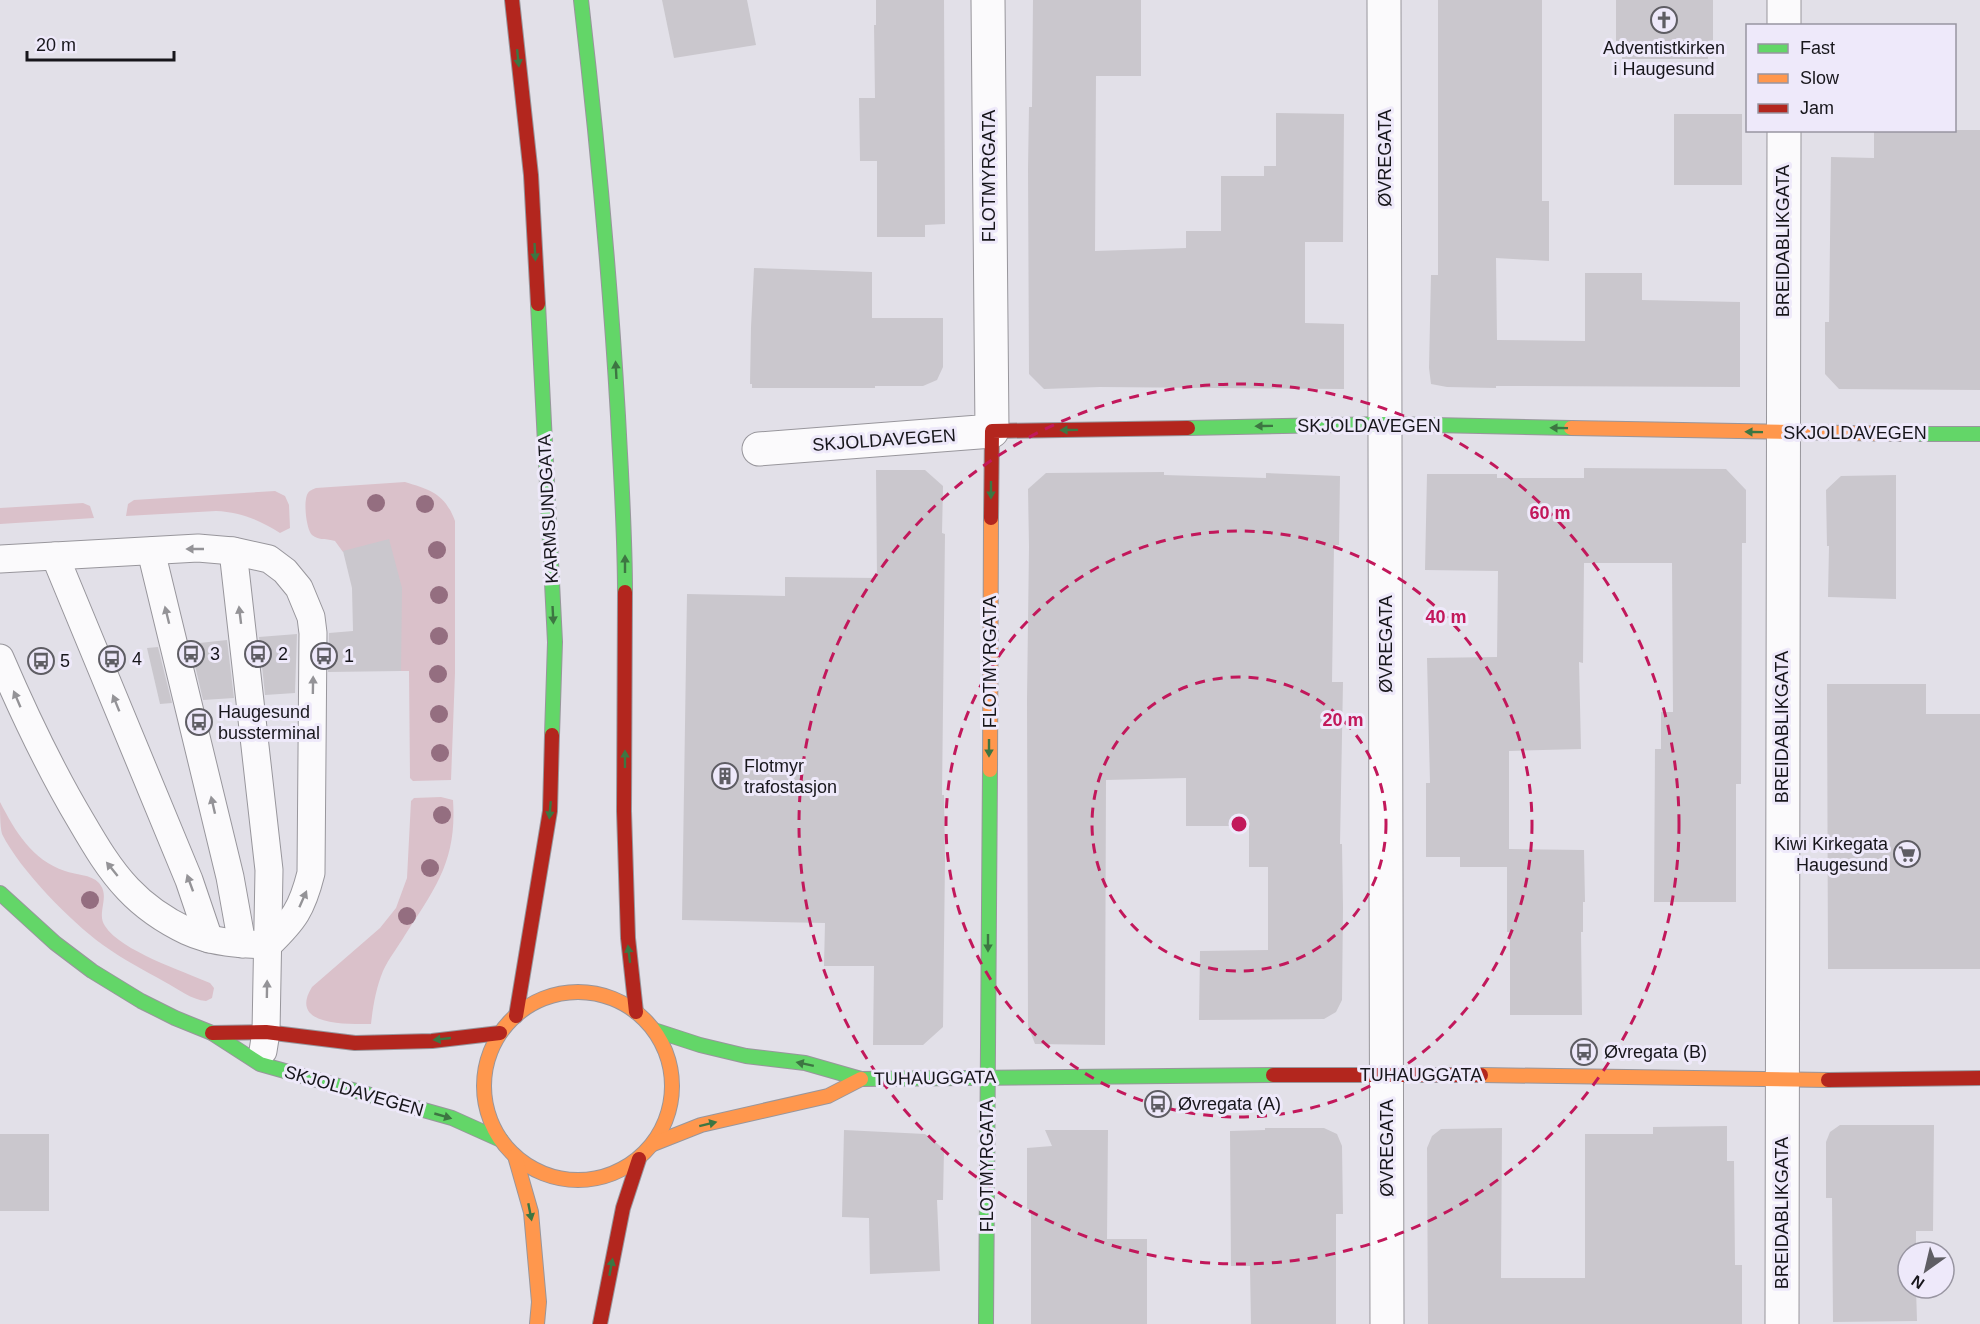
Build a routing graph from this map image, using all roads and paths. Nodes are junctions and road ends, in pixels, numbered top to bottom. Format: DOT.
graph roads {
  1 [pos="512,0"];
  2 [pos="581,0"];
  3 [pos="988,0"];
  4 [pos="1384,0"];
  5 [pos="1785,0"];
  6 [pos="1784,24"];
  7 [pos="1784,132"];
  8 [pos="1386,424"];
  9 [pos="992,431"];
  10 [pos="1782,433"];
  11 [pos="1980,434"];
  12 [pos="759,449"];
  13 [pos="151,551"];
  14 [pos="233,551"];
  15 [pos="55,556"];
  16 [pos="0,559"];
  17 [pos="0,658"];
  18 [pos="0,879"];
  19 [pos="4,896"];
  20 [pos="209,939"];
  21 [pos="255,945"];
  22 [pos="636,1012"];
  23 [pos="516,1016"];
  24 [pos="654,1030"];
  25 [pos="266,1032"];
  26 [pos="212,1033"];
  27 [pos="500,1033"];
  28 [pos="260,1064"];
  29 [pos="1387,1074"];
  30 [pos="987,1077"];
  31 [pos="1980,1078"];
  32 [pos="861,1079"];
  33 [pos="1782,1080"];
  34 [pos="501,1140"];
  35 [pos="653,1143"];
  36 [pos="515,1156"];
  37 [pos="639,1159"];
  38 [pos="537,1324"];
  39 [pos="600,1324"];
  40 [pos="986,1324"];
  41 [pos="1387,1324"];
  42 [pos="1782,1324"];
  1 -- 23 [label="main road, KARMSUNDGATA, one-way"];
  22 -- 2 [label="main road, one-way"];
  3 -- 9 [label="street, FLOTMYRGATA"];
  4 -- 8 [label="street, ØVREGATA"];
  5 -- 6 [label="street"];
  7 -- 10 [label="street, BREIDABLIKGATA"];
  8 -- 9 [label="main road, SKJOLDAVEGEN, one-way"];
  10 -- 8 [label="main road, SKJOLDAVEGEN, one-way"];
  8 -- 29 [label="street, ØVREGATA"];
  9 -- 12 [label="street, SKJOLDAVEGEN"];
  9 -- 30 [label="main road, FLOTMYRGATA, one-way"];
  10 -- 11 [label="main road, SKJOLDAVEGEN"];
  10 -- 33 [label="street, BREIDABLIKGATA"];
  14 -- 13 [label="lane, one-way"];
  13 -- 15 [label="lane"];
  21 -- 13 [label="lane, one-way"];
  21 -- 14 [label="lane, one-way"];
  21 -- 14 [label="lane, one-way"];
  15 -- 16 [label="lane"];
  20 -- 15 [label="lane, one-way"];
  20 -- 17 [label="lane, one-way"];
  18 -- 19 [label="main road, SKJOLDAVEGEN"];
  19 -- 26 [label="main road, SKJOLDAVEGEN"];
  20 -- 21 [label="lane"];
  25 -- 21 [label="lane, one-way"];
  22 -- 23 [label="main road"];
  22 -- 24 [label="main road"];
  23 -- 27 [label="main road"];
  32 -- 24 [label="main road, TUHAUGGATA, one-way"];
  24 -- 35 [label="main road"];
  25 -- 26 [label="main road, SKJOLDAVEGEN"];
  27 -- 25 [label="main road, SKJOLDAVEGEN, one-way"];
  25 -- 28 [label="lane"];
  26 -- 28 [label="main road, SKJOLDAVEGEN"];
  27 -- 34 [label="main road"];
  28 -- 34 [label="main road, SKJOLDAVEGEN, one-way"];
  29 -- 30 [label="main road, TUHAUGGATA"];
  29 -- 33 [label="main road, TUHAUGGATA"];
  29 -- 41 [label="street, ØVREGATA"];
  30 -- 32 [label="main road, TUHAUGGATA"];
  30 -- 40 [label="main road, FLOTMYRGATA"];
  31 -- 33 [label="main road, TUHAUGGATA"];
  35 -- 32 [label="main road, TUHAUGGATA, one-way"];
  33 -- 42 [label="street, BREIDABLIKGATA"];
  34 -- 36 [label="main road"];
  35 -- 37 [label="main road"];
  36 -- 37 [label="main road"];
  36 -- 38 [label="main road, one-way"];
  39 -- 37 [label="main road, one-way"];
}
